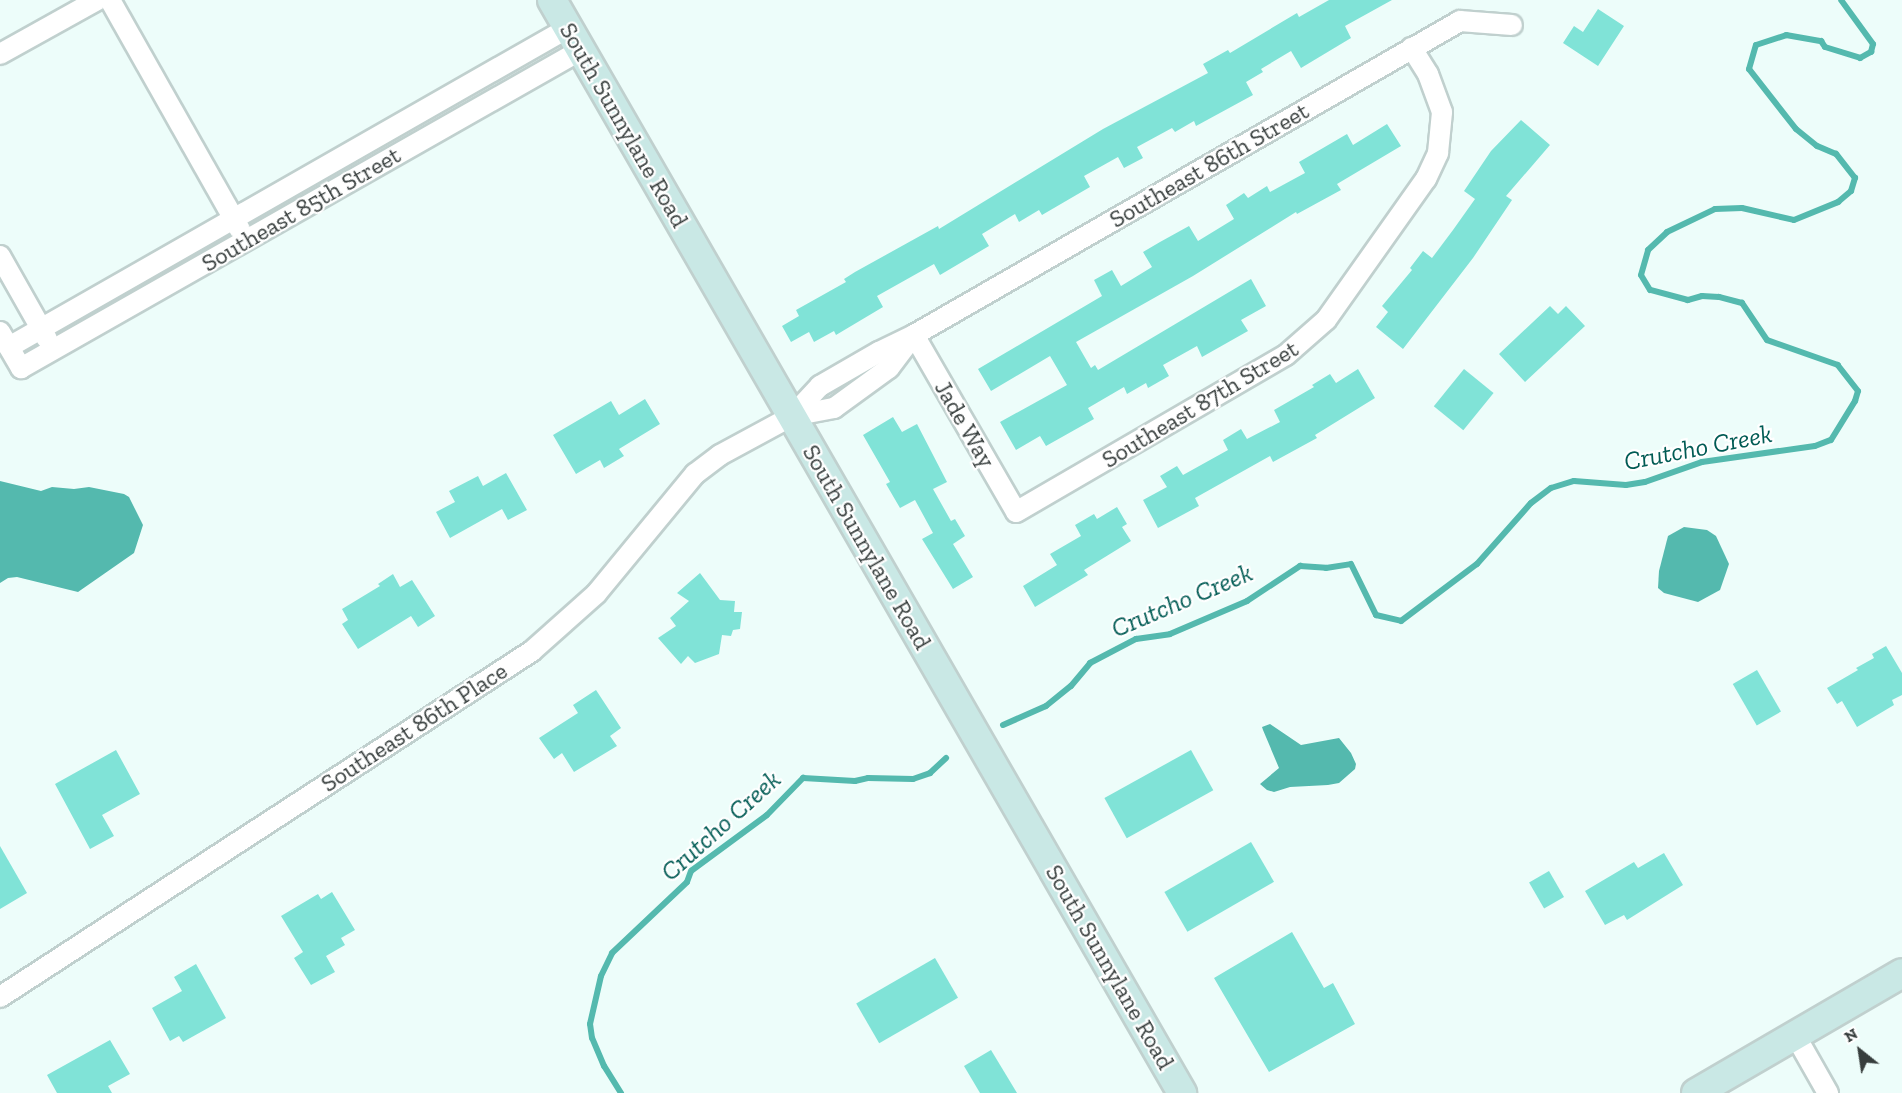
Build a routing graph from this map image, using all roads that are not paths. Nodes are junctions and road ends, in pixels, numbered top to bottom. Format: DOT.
graph roads {
  1 [pos="97,0"];
  2 [pos="110,0"];
  3 [pos="552,0"];
  4 [pos="1512,25"];
  5 [pos="575,39"];
  6 [pos="1412,48"];
  7 [pos="0,54"];
  8 [pos="394,127"];
  9 [pos="406,149"];
  10 [pos="234,218"];
  11 [pos="247,241"];
  12 [pos="0,256"];
  13 [pos="41,328"];
  14 [pos="914,335"];
  15 [pos="4,339"];
  16 [pos="53,350"];
  17 [pos="792,416"];
  18 [pos="1016,512"];
  19 [pos="1902,973"];
  20 [pos="0,997"];
  21 [pos="1795,1035"];
  22 [pos="1182,1093"];
  23 [pos="1696,1093"];
  24 [pos="1828,1093"];
  1 -- 7 [label="street"];
  2 -- 10 [label="street"];
  3 -- 5 [label="main road, South Sunnylane Road"];
  4 -- 6 [label="street, Southeast 86th Street"];
  5 -- 8 [label="street, Southeast 85th Street"];
  5 -- 9 [label="street, Southeast 85th Street"];
  5 -- 17 [label="main road, South Sunnylane Road"];
  6 -- 14 [label="street, Southeast 86th Street"];
  6 -- 18 [label="street, Southeast 87th Street"];
  8 -- 9 [label="street"];
  8 -- 10 [label="street, Southeast 85th Street"];
  9 -- 11 [label="street, Southeast 85th Street"];
  10 -- 11 [label="street"];
  10 -- 13 [label="street, Southeast 85th Street"];
  11 -- 16 [label="street, Southeast 85th Street"];
  12 -- 13 [label="street"];
  13 -- 15 [label="street, Southeast 85th Street"];
  13 -- 16 [label="street"];
  14 -- 17 [label="street, Southeast 86th Street"];
  14 -- 18 [label="street, Jade Way"];
  15 -- 16 [label="street, Southeast 85th Street"];
  17 -- 20 [label="street, Southeast 86th Place"];
  17 -- 22 [label="main road, South Sunnylane Road"];
  19 -- 21 [label="main road"];
  21 -- 23 [label="main road"];
  21 -- 24 [label="street"];
}
